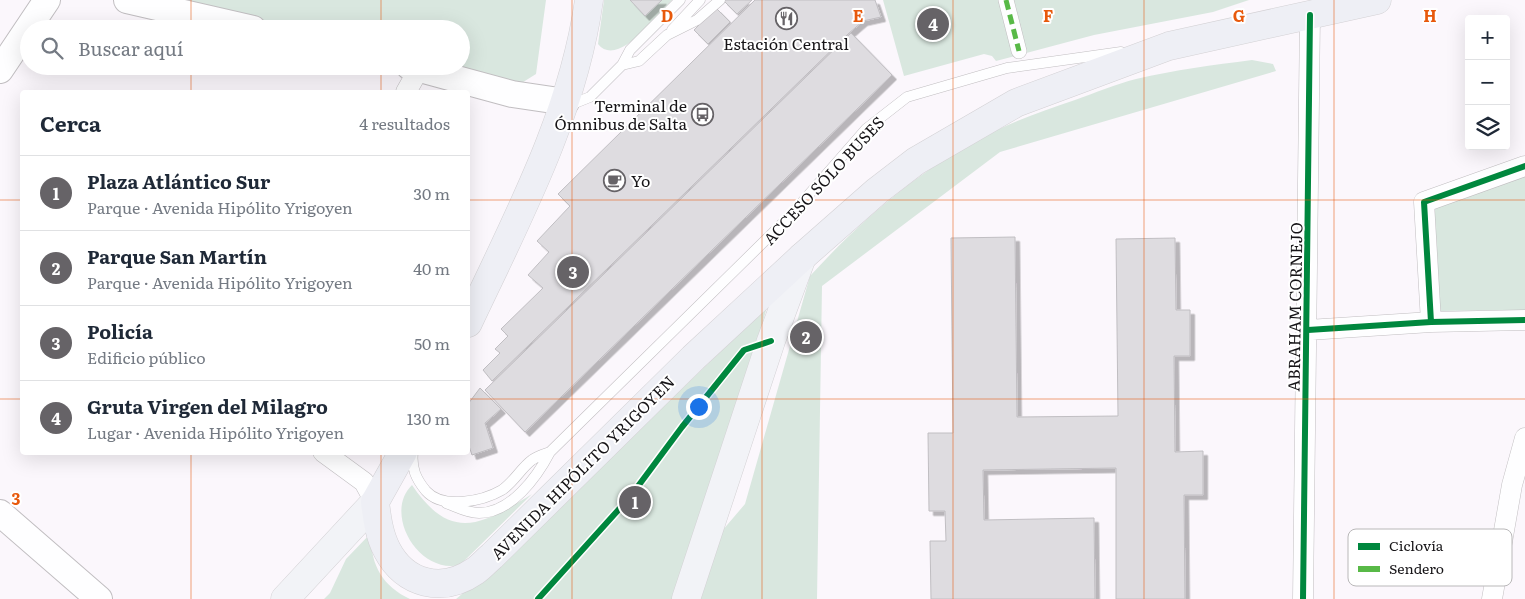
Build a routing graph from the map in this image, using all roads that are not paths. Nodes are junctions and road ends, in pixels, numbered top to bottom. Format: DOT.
graph roads {
  1 [pos="48,0"];
  2 [pos="127,0"];
  3 [pos="589,0"];
  4 [pos="680,0"];
  5 [pos="700,0"];
  6 [pos="720,0"];
  7 [pos="1006,0"];
  8 [pos="1377,0"];
  9 [pos="1310,15"];
  10 [pos="34,20"];
  11 [pos="214,20"];
  12 [pos="667,35"];
  13 [pos="20,41"];
  14 [pos="1169,46"];
  15 [pos="1019,51"];
  16 [pos="622,65"];
  17 [pos="0,70"];
  18 [pos="412,75"];
  19 [pos="440,75"];
  20 [pos="407,90"];
  21 [pos="566,102"];
  22 [pos="1525,166"];
  23 [pos="802,257"];
  24 [pos="470,319"];
  25 [pos="1525,320"];
  26 [pos="1430,322"];
  27 [pos="1308,330"];
  28 [pos="1525,438"];
  29 [pos="550,452"];
  30 [pos="327,455"];
  31 [pos="401,455"];
  32 [pos="413,455"];
  33 [pos="438,499"];
  34 [pos="375,502"];
  35 [pos="0,513"];
  36 [pos="1504,529"];
  37 [pos="1494,586"];
  38 [pos="99,599"];
  39 [pos="284,599"];
  40 [pos="686,599"];
  41 [pos="1303,599"];
  42 [pos="1492,599"];
  1 -- 10 [label="street"];
  2 -- 11 [label="street"];
  3 -- 21 [label="highway"];
  4 -- 16 [label="lane"];
  5 -- 12 [label="lane"];
  6 -- 12 [label="lane"];
  7 -- 15 [label="street"];
  8 -- 9 [label="highway, AVENIDA HIPÓLITO YRIGOYEN"];
  9 -- 14 [label="highway, AVENIDA HIPÓLITO YRIGOYEN"];
  9 -- 27 [label="street, ABRAHAM CORNEJO"];
  12 -- 16 [label="lane"];
  13 -- 17 [label="street"];
  14 -- 23 [label="highway, AVENIDA HIPÓLITO YRIGOYEN"];
  14 -- 29 [label="lane, ACCESO SÓLO BUSES"];
  16 -- 21 [label="lane"];
  18 -- 20 [label="street"];
  19 -- 21 [label="street"];
  21 -- 24 [label="highway"];
  22 -- 26 [label="street"];
  23 -- 34 [label="highway, AVENIDA HIPÓLITO YRIGOYEN"];
  23 -- 40 [label="main road, AVENIDA HIPÓLITO YRIGOYEN"];
  25 -- 26 [label="street"];
  26 -- 27 [label="street"];
  27 -- 41 [label="street, ABRAHAM CORNEJO"];
  28 -- 36 [label="street"];
  29 -- 33 [label="lane, ACCESO SÓLO BUSES"];
  29 -- 33 [label="lane, ACCESO SÓLO BUSES"];
  30 -- 34 [label="street"];
  31 -- 34 [label="highway"];
  32 -- 33 [label="lane, ACCESO SÓLO BUSES"];
  34 -- 39 [label="main road"];
  35 -- 38 [label="street"];
  37 -- 42 [label="street"];
}
